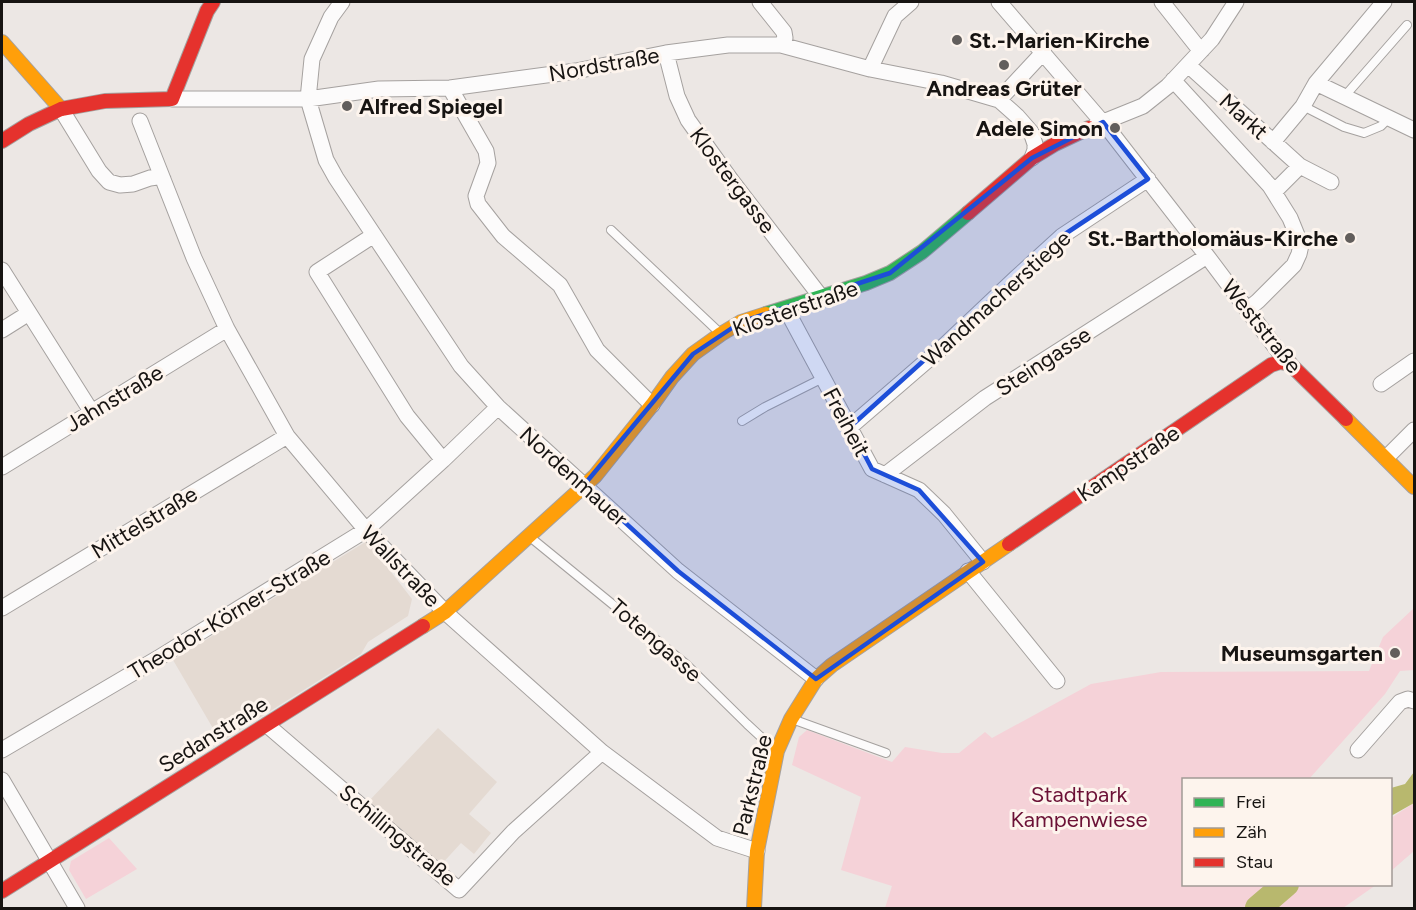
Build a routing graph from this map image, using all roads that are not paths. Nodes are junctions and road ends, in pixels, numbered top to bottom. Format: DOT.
graph roads {
  1 [pos="213,2"];
  2 [pos="342,2"];
  3 [pos="760,2"];
  4 [pos="911,2"];
  5 [pos="999,2"];
  6 [pos="1162,2"];
  7 [pos="1236,2"];
  8 [pos="1384,2"];
  9 [pos="1407,25"];
  10 [pos="2,42"];
  11 [pos="781,45"];
  12 [pos="1202,50"];
  13 [pos="666,52"];
  14 [pos="1044,53"];
  15 [pos="1188,65"];
  16 [pos="870,69"];
  17 [pos="1173,80"];
  18 [pos="1316,83"];
  19 [pos="450,88"];
  20 [pos="1344,97"];
  21 [pos="172,99"];
  22 [pos="308,99"];
  23 [pos="999,100"];
  24 [pos="1303,106"];
  25 [pos="61,109"];
  26 [pos="1388,119"];
  27 [pos="140,122"];
  28 [pos="1096,125"];
  29 [pos="1414,130"];
  30 [pos="2,141"];
  31 [pos="1273,142"];
  32 [pos="1032,158"];
  33 [pos="1300,166"];
  34 [pos="163,179"];
  35 [pos="1143,182"];
  36 [pos="1331,182"];
  37 [pos="1274,192"];
  38 [pos="611,230"];
  39 [pos="374,235"];
  40 [pos="1202,259"];
  41 [pos="2,270"];
  42 [pos="821,297"];
  43 [pos="786,309"];
  44 [pos="1247,310"];
  45 [pos="29,313"];
  46 [pos="227,329"];
  47 [pos="2,330"];
  48 [pos="721,334"];
  49 [pos="1414,361"];
  50 [pos="1290,364"];
  51 [pos="823,378"];
  52 [pos="1381,384"];
  53 [pos="652,405"];
  54 [pos="498,407"];
  55 [pos="91,411"];
  56 [pos="742,421"];
  57 [pos="850,427"];
  58 [pos="1414,430"];
  59 [pos="287,436"];
  60 [pos="1386,458"];
  61 [pos="443,460"];
  62 [pos="2,467"];
  63 [pos="885,475"];
  64 [pos="584,485"];
  65 [pos="1414,487"];
  66 [pos="366,530"];
  67 [pos="529,536"];
  68 [pos="983,562"];
  69 [pos="968,571"];
  70 [pos="2,608"];
  71 [pos="445,612"];
  72 [pos="816,679"];
  73 [pos="1057,681"];
  74 [pos="1414,701"];
  75 [pos="791,719"];
  76 [pos="267,725"];
  77 [pos="2,750"];
  78 [pos="1358,750"];
  79 [pos="777,751"];
  80 [pos="602,752"];
  81 [pos="886,753"];
  82 [pos="2,780"];
  83 [pos="757,850"];
  84 [pos="49,861"];
  85 [pos="2,891"];
  86 [pos="77,909"];
  87 [pos="754,909"];
  1 -- 21 [label="street"];
  2 -- 22 [label="street"];
  3 -- 11 [label="street"];
  4 -- 16 [label="street"];
  5 -- 14 [label="street, Weststraße"];
  6 -- 12 [label="street"];
  7 -- 12 [label="street"];
  8 -- 18 [label="street"];
  9 -- 20 [label="lane"];
  10 -- 25 [label="street"];
  11 -- 13 [label="street, Nordstraße"];
  11 -- 16 [label="street, Nordstraße"];
  12 -- 15 [label="street"];
  13 -- 19 [label="street, Nordstraße"];
  13 -- 42 [label="street, Klostergasse"];
  14 -- 23 [label="street"];
  14 -- 28 [label="street, Weststraße"];
  15 -- 17 [label="street"];
  15 -- 31 [label="street, Markt"];
  16 -- 23 [label="street, Nordstraße"];
  17 -- 28 [label="street"];
  17 -- 37 [label="street, Markt"];
  18 -- 20 [label="street"];
  18 -- 24 [label="street"];
  19 -- 22 [label="street, Nordstraße"];
  19 -- 53 [label="street"];
  20 -- 26 [label="street"];
  21 -- 22 [label="street, Nordstraße"];
  21 -- 25 [label="street, Nordstraße"];
  22 -- 39 [label="street, Nordenmauer"];
  23 -- 32 [label="street, Nordstraße"];
  24 -- 26 [label="lane"];
  24 -- 31 [label="street"];
  25 -- 30 [label="street, Nordstraße"];
  25 -- 34 [label="street"];
  26 -- 29 [label="street"];
  27 -- 34 [label="street, Wallstraße"];
  28 -- 32 [label="street, Klosterstraße"];
  28 -- 35 [label="street, Weststraße"];
  31 -- 33 [label="street, Markt"];
  32 -- 42 [label="street, Klosterstraße"];
  33 -- 36 [label="street, Markt"];
  33 -- 37 [label="street"];
  34 -- 46 [label="street, Wallstraße"];
  35 -- 40 [label="street, Weststraße"];
  35 -- 57 [label="street, Wandmacherstiege"];
  37 -- 44 [label="street, Markt"];
  38 -- 48 [label="lane"];
  39 -- 54 [label="street, Nordenmauer"];
  39 -- 61 [label="street"];
  40 -- 44 [label="street, Weststraße"];
  40 -- 63 [label="street, Steingasse"];
  41 -- 45 [label="street"];
  42 -- 43 [label="street, Klosterstraße"];
  43 -- 48 [label="street, Klosterstraße"];
  43 -- 51 [label="street, Freiheit"];
  44 -- 50 [label="street, Weststraße"];
  45 -- 47 [label="street"];
  45 -- 55 [label="street"];
  46 -- 55 [label="street, Jahnstraße"];
  46 -- 59 [label="street, Wallstraße"];
  48 -- 53 [label="street, Klosterstraße"];
  49 -- 52 [label="street"];
  50 -- 60 [label="street, Weststraße"];
  50 -- 68 [label="street, Kampstraße"];
  51 -- 56 [label="lane"];
  51 -- 57 [label="street, Freiheit"];
  53 -- 64 [label="street, Klosterstraße"];
  54 -- 61 [label="street, Theodor-Körner-Straße"];
  54 -- 64 [label="street, Nordenmauer"];
  55 -- 62 [label="street, Jahnstraße"];
  57 -- 63 [label="street, Freiheit"];
  58 -- 60 [label="street"];
  59 -- 66 [label="street, Wallstraße"];
  59 -- 70 [label="street, Mittelstraße"];
  60 -- 65 [label="street, Weststraße"];
  61 -- 66 [label="street, Theodor-Körner-Straße"];
  63 -- 68 [label="street, Freiheit"];
  64 -- 67 [label="street, Klosterstraße"];
  64 -- 72 [label="street, Nordenmauer"];
  66 -- 71 [label="street, Wallstraße"];
  66 -- 77 [label="street, Theodor-Körner-Straße"];
  67 -- 71 [label="street, Klosterstraße"];
  67 -- 79 [label="lane, Totengasse"];
  68 -- 69 [label="street, Kampstraße"];
  69 -- 72 [label="street, Kampstraße"];
  69 -- 73 [label="street"];
  71 -- 76 [label="street, Sedanstraße"];
  71 -- 80 [label="street, Wallstraße"];
  72 -- 75 [label="street, Parkstraße"];
  74 -- 78 [label="street"];
  75 -- 79 [label="street, Parkstraße"];
  75 -- 81 [label="lane"];
  76 -- 80 [label="street, Schillingstraße"];
  76 -- 84 [label="street, Sedanstraße"];
  79 -- 83 [label="street, Parkstraße"];
  80 -- 83 [label="street, Wallstraße"];
  82 -- 84 [label="street"];
  83 -- 87 [label="street, Parkstraße"];
  84 -- 85 [label="street, Sedanstraße"];
  84 -- 86 [label="street"];
}
